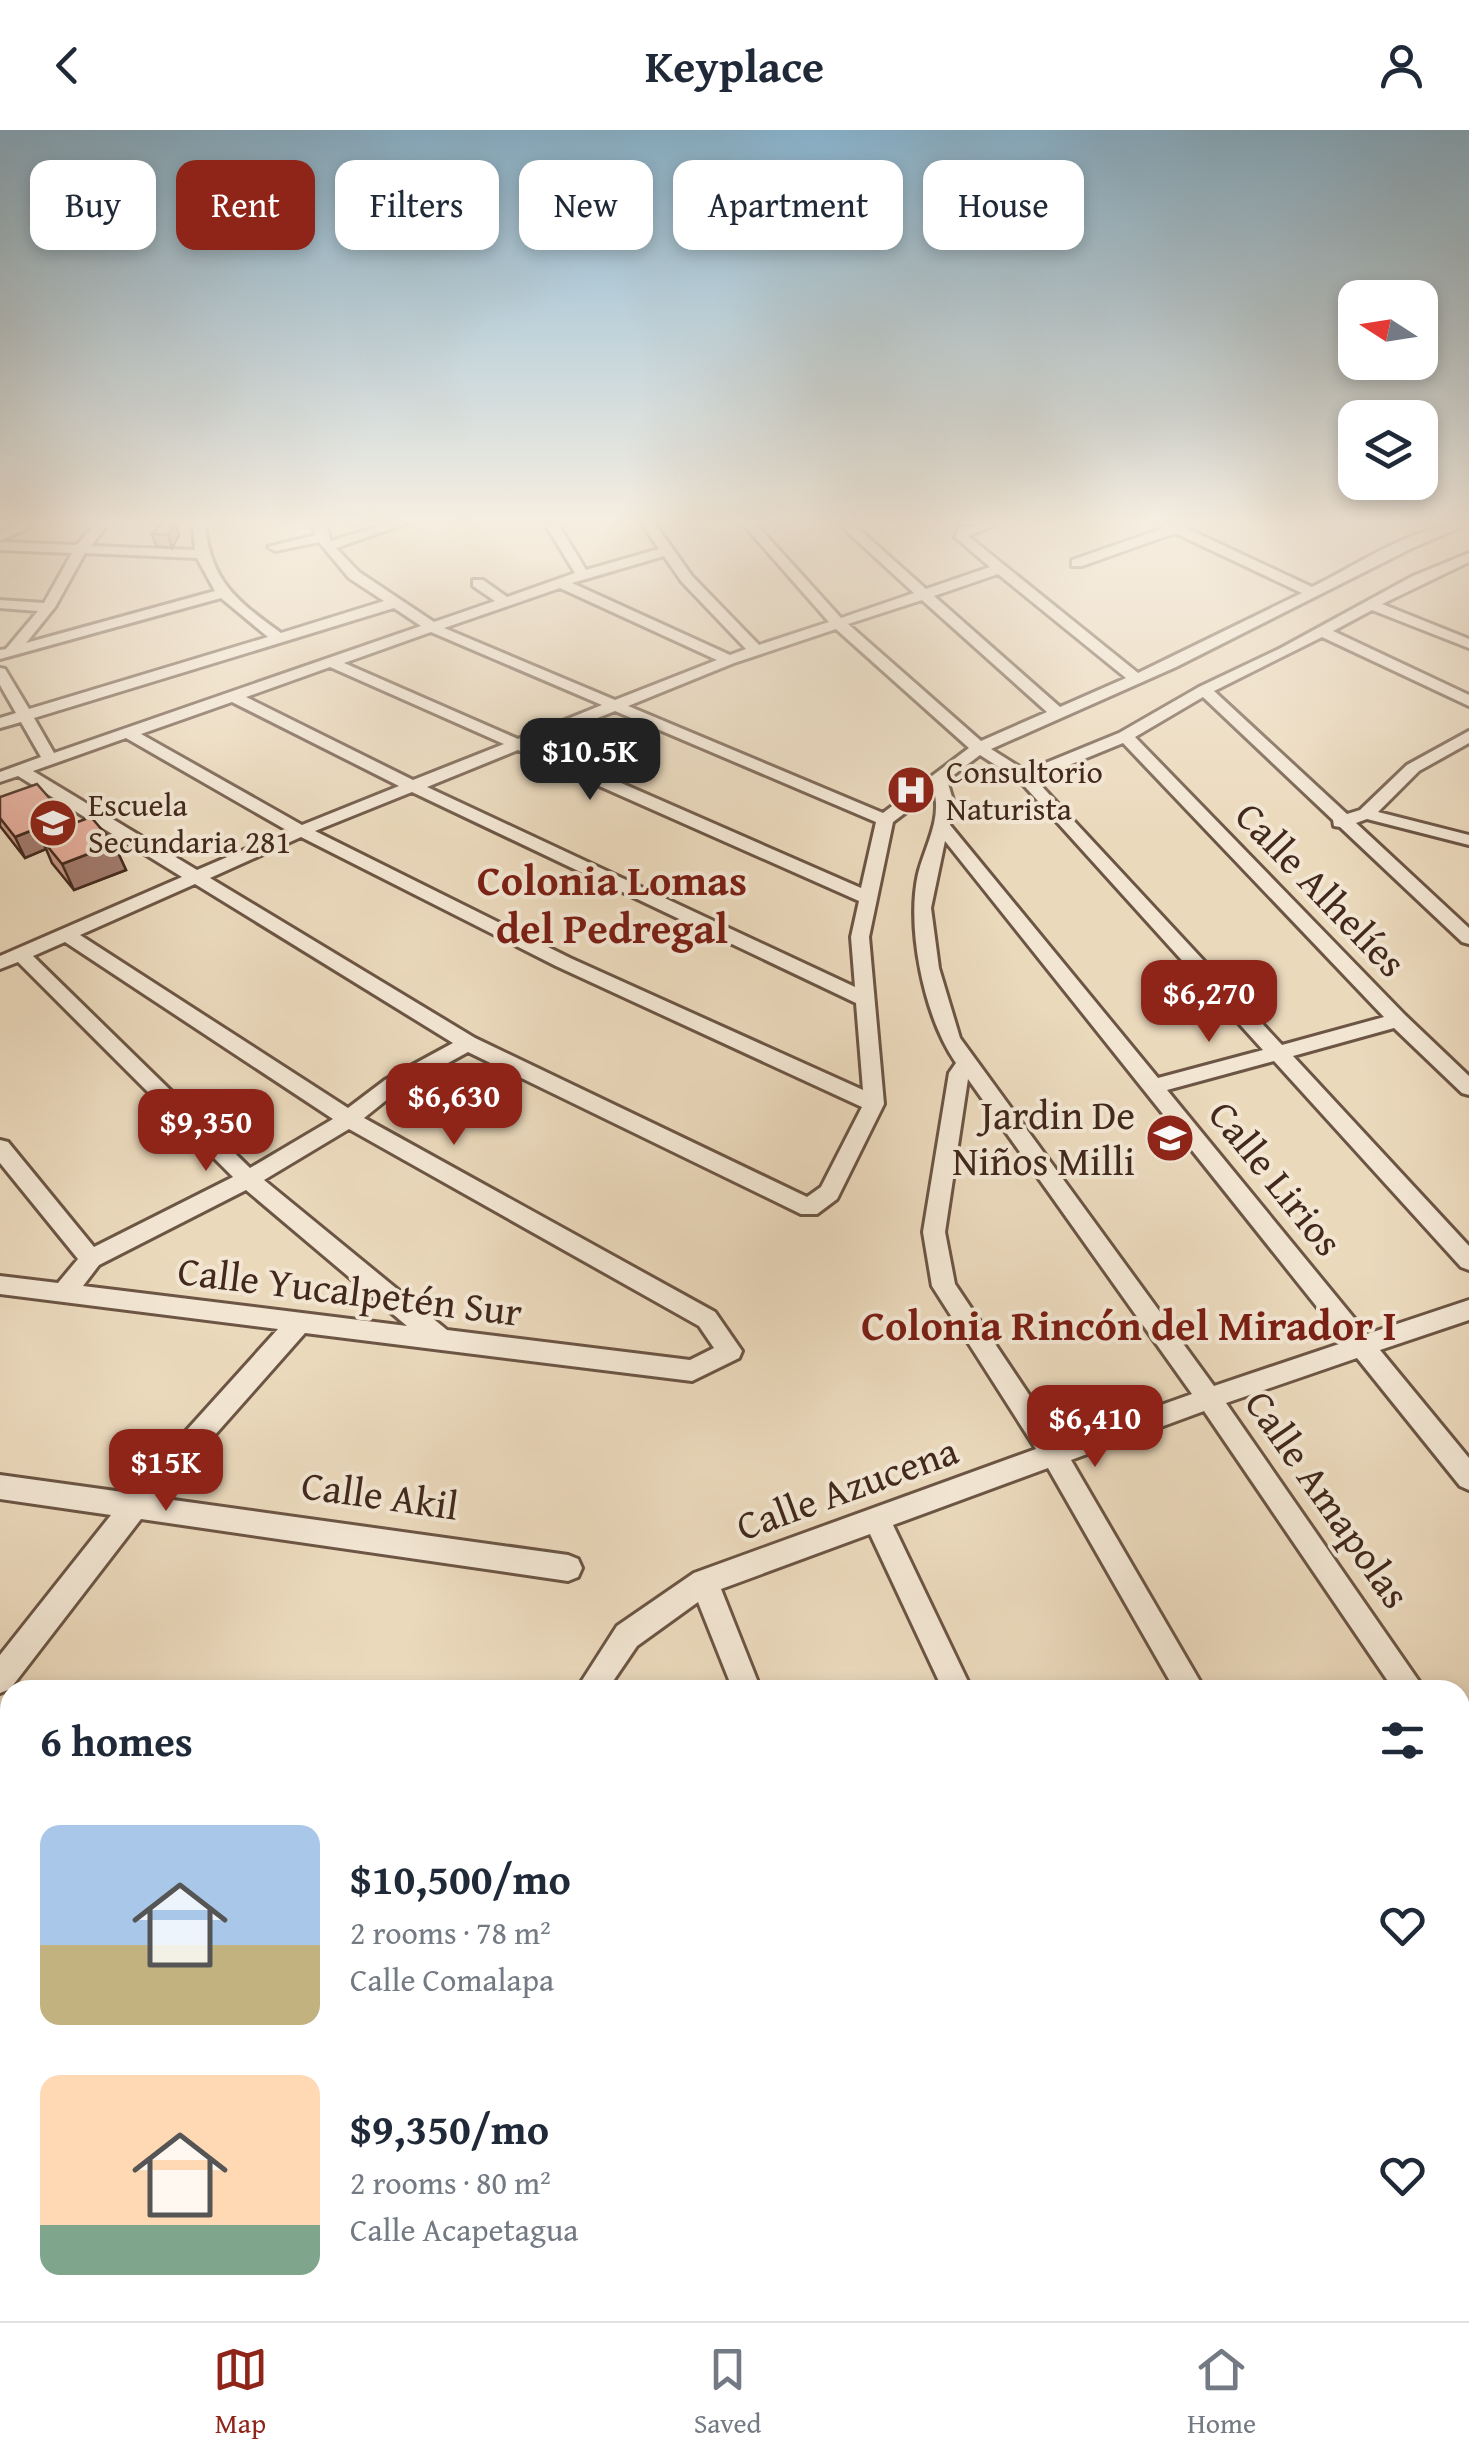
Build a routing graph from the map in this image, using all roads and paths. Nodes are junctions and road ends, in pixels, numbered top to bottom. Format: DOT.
graph roads {
  1 [pos="30,626"];
  2 [pos="103,626"];
  3 [pos="263,626"];
  4 [pos="320,626"];
  5 [pos="431,626"];
  6 [pos="442,626"];
  7 [pos="656,626"];
  8 [pos="732,626"];
  9 [pos="825,626"];
  10 [pos="842,626"];
  11 [pos="956,626"];
  12 [pos="1070,626"];
  13 [pos="1248,626"];
  14 [pos="1333,626"];
  15 [pos="1425,626"];
  16 [pos="435,629"];
  17 [pos="1323,632"];
  18 [pos="280,639"];
  19 [pos="1469,644"];
  20 [pos="756,651"];
  21 [pos="6,653"];
  22 [pos="729,660"];
  23 [pos="335,664"];
  24 [pos="1170,664"];
  25 [pos="0,672"];
  26 [pos="1136,679"];
  27 [pos="1210,687"];
  28 [pos="236,698"];
  29 [pos="1469,701"];
  30 [pos="616,706"];
  31 [pos="1056,712"];
  32 [pos="22,716"];
  33 [pos="0,723"];
  34 [pos="130,734"];
  35 [pos="1125,736"];
  36 [pos="1469,736"];
  37 [pos="518,746"];
  38 [pos="978,748"];
  39 [pos="51,760"];
  40 [pos="20,770"];
  41 [pos="0,777"];
  42 [pos="1025,777"];
  43 [pos="938,778"];
  44 [pos="412,786"];
  45 [pos="1366,814"];
  46 [pos="885,820"];
  47 [pos="1340,822"];
  48 [pos="942,826"];
  49 [pos="301,831"];
  50 [pos="1469,840"];
  51 [pos="194,878"];
  52 [pos="866,897"];
  53 [pos="66,934"];
  54 [pos="1469,938"];
  55 [pos="10,959"];
  56 [pos="864,999"];
  57 [pos="1398,1020"];
  58 [pos="468,1043"];
  59 [pos="1280,1052"];
  60 [pos="969,1061"];
  61 [pos="1152,1087"];
  62 [pos="1469,1088"];
  63 [pos="874,1104"];
  64 [pos="349,1119"];
  65 [pos="0,1148"];
  66 [pos="248,1179"];
  67 [pos="91,1259"];
  68 [pos="1469,1261"];
  69 [pos="0,1285"];
  70 [pos="63,1293"];
  71 [pos="1469,1310"];
  72 [pos="298,1324"];
  73 [pos="440,1339"];
  74 [pos="1364,1345"];
  75 [pos="1209,1398"];
  76 [pos="1054,1456"];
  77 [pos="1469,1478"];
  78 [pos="0,1487"];
  79 [pos="136,1505"];
  80 [pos="876,1519"];
  81 [pos="568,1568"];
  82 [pos="704,1582"];
  83 [pos="0,1679"];
  84 [pos="597,1680"];
  85 [pos="742,1680"];
  86 [pos="953,1680"];
  87 [pos="1185,1680"];
  88 [pos="1404,1680"];
  1 -- 21 [label="street"];
  2 -- 21 [label="street"];
  3 -- 18 [label="street"];
  4 -- 18 [label="street"];
  5 -- 16 [label="street"];
  6 -- 16 [label="street"];
  7 -- 22 [label="street"];
  8 -- 20 [label="street"];
  9 -- 20 [label="street"];
  10 -- 38 [label="street"];
  11 -- 31 [label="street"];
  12 -- 26 [label="street"];
  13 -- 24 [label="street"];
  14 -- 17 [label="street"];
  15 -- 19 [label="street"];
  16 -- 23 [label="street"];
  16 -- 30 [label="street"];
  17 -- 27 [label="street"];
  17 -- 29 [label="street"];
  18 -- 32 [label="street"];
  20 -- 22 [label="street"];
  22 -- 30 [label="street"];
  23 -- 28 [label="street"];
  23 -- 37 [label="street"];
  24 -- 26 [label="street"];
  24 -- 27 [label="street"];
  25 -- 32 [label="street"];
  26 -- 31 [label="street"];
  27 -- 35 [label="street"];
  27 -- 47 [label="street"];
  28 -- 34 [label="street"];
  28 -- 44 [label="street"];
  30 -- 37 [label="street"];
  30 -- 46 [label="street"];
  31 -- 38 [label="street"];
  32 -- 33 [label="street"];
  32 -- 39 [label="street"];
  34 -- 39 [label="street"];
  34 -- 49 [label="street"];
  35 -- 42 [label="street"];
  35 -- 57 [label="street, Calle Alhelíes"];
  36 -- 45 [label="street"];
  37 -- 44 [label="street"];
  37 -- 52 [label="street"];
  38 -- 42 [label="street"];
  38 -- 43 [label="street"];
  39 -- 40 [label="street"];
  40 -- 41 [label="street"];
  40 -- 51 [label="street"];
  42 -- 59 [label="street"];
  43 -- 46 [label="street"];
  43 -- 48 [label="street"];
  44 -- 49 [label="street"];
  44 -- 56 [label="street"];
  45 -- 47 [label="street"];
  45 -- 50 [label="street"];
  46 -- 52 [label="street"];
  47 -- 54 [label="street"];
  48 -- 60 [label="street, Calle Amapolas"];
  48 -- 61 [label="street, Calle Lirios"];
  49 -- 51 [label="street"];
  49 -- 63 [label="street"];
  51 -- 53 [label="street"];
  51 -- 58 [label="street"];
  52 -- 56 [label="street"];
  53 -- 55 [label="street"];
  53 -- 64 [label="street"];
  55 -- 66 [label="street"];
  56 -- 63 [label="street"];
  57 -- 59 [label="street"];
  57 -- 62 [label="street, Calle Alhelíes"];
  58 -- 63 [label="street"];
  58 -- 64 [label="street"];
  59 -- 61 [label="street"];
  59 -- 68 [label="street"];
  60 -- 75 [label="street, Calle Amapolas"];
  60 -- 76 [label="street"];
  61 -- 74 [label="street, Calle Lirios"];
  64 -- 66 [label="street"];
  64 -- 73 [label="street, Calle Yucalpetén Sur"];
  65 -- 67 [label="street"];
  66 -- 67 [label="street"];
  66 -- 73 [label="street"];
  67 -- 70 [label="street"];
  69 -- 70 [label="street, Calle Yucalpetén Sur"];
  70 -- 72 [label="street, Calle Yucalpetén Sur"];
  71 -- 74 [label="street, Calle Azucena"];
  72 -- 73 [label="street, Calle Yucalpetén Sur"];
  72 -- 79 [label="street"];
  74 -- 75 [label="street, Calle Azucena"];
  74 -- 77 [label="street, Calle Lirios"];
  75 -- 76 [label="street, Calle Azucena"];
  75 -- 88 [label="street, Calle Amapolas"];
  76 -- 80 [label="street, Calle Azucena"];
  76 -- 87 [label="street"];
  78 -- 79 [label="street, Calle Akil"];
  79 -- 81 [label="street, Calle Akil"];
  79 -- 83 [label="street"];
  80 -- 82 [label="street, Calle Azucena"];
  80 -- 86 [label="street"];
  82 -- 84 [label="street, Calle Azucena"];
  82 -- 85 [label="street"];
}
